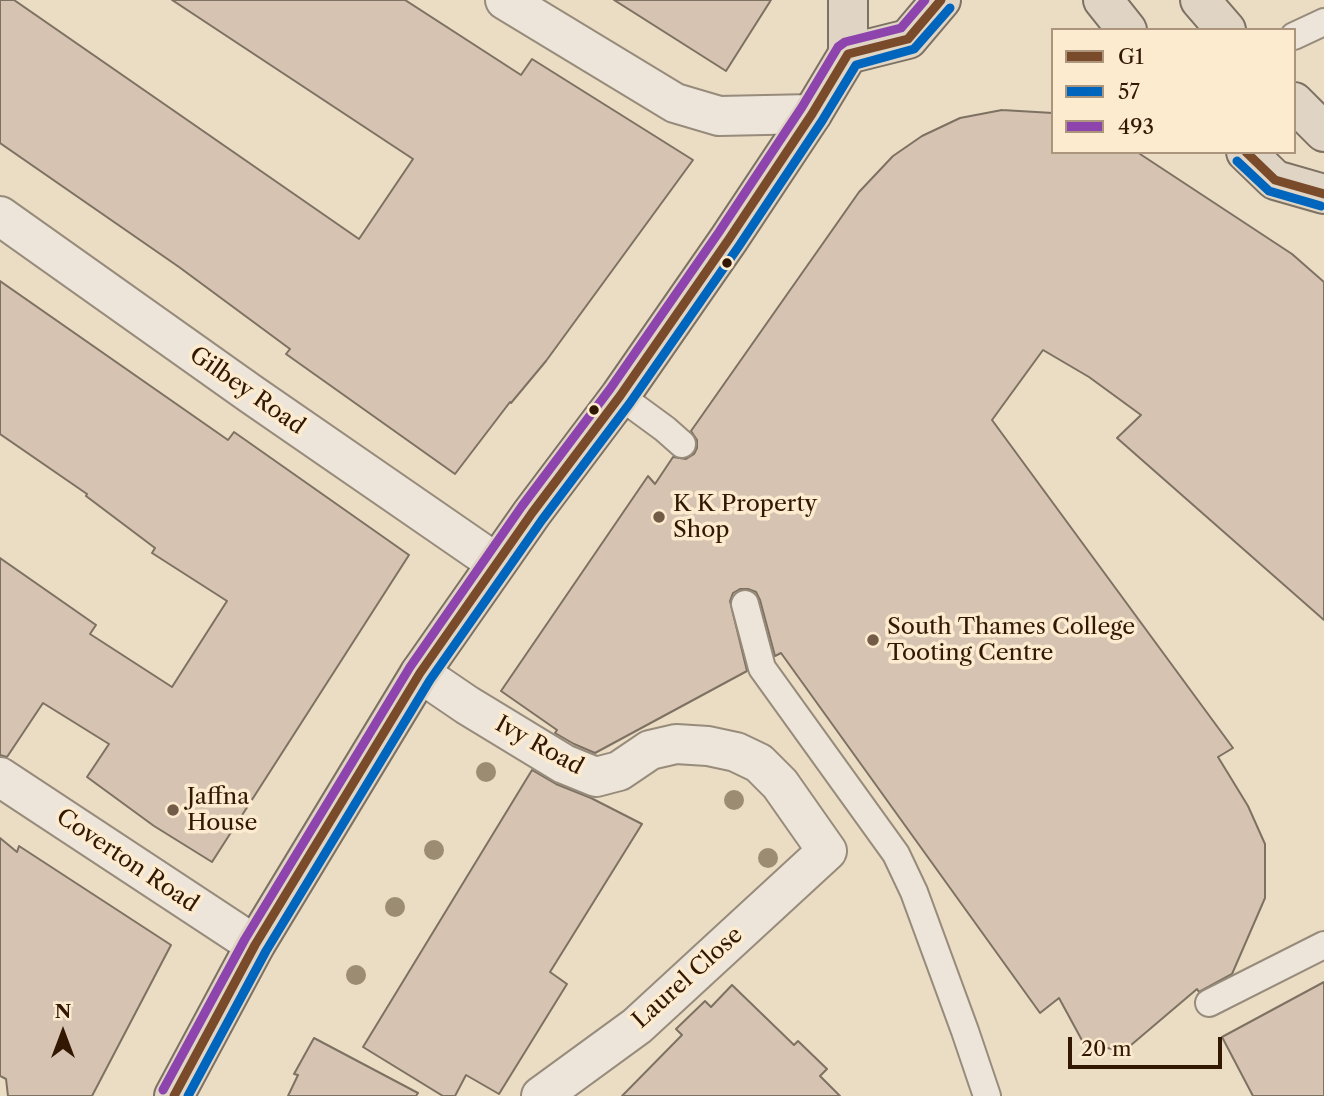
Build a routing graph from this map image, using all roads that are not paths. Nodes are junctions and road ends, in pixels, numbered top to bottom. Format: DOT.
graph roads {
  1 [pos="505,0"];
  2 [pos="848,0"];
  3 [pos="941,0"];
  4 [pos="1103,0"];
  5 [pos="1200,0"];
  6 [pos="1324,22"];
  7 [pos="1125,28"];
  8 [pos="1224,28"];
  9 [pos="1296,35"];
  10 [pos="848,54"];
  11 [pos="1296,104"];
  12 [pos="812,114"];
  13 [pos="1324,132"];
  14 [pos="1248,154"];
  15 [pos="1324,194"];
  16 [pos="0,216"];
  17 [pos="620,396"];
  18 [pos="681,444"];
  19 [pos="496,563"];
  20 [pos="745,604"];
  21 [pos="420,673"];
  22 [pos="0,777"];
  23 [pos="827,851"];
  24 [pos="255,945"];
  25 [pos="1324,945"];
  26 [pos="1209,1003"];
  27 [pos="174,1096"];
  28 [pos="541,1096"];
  29 [pos="987,1096"];
  1 -- 12 [label="street"];
  2 -- 10 [label="main road"];
  3 -- 10 [label="main road"];
  4 -- 7 [label="main road"];
  5 -- 8 [label="main road"];
  6 -- 9 [label="lane"];
  10 -- 12 [label="main road"];
  11 -- 13 [label="main road"];
  12 -- 17 [label="main road"];
  14 -- 15 [label="main road"];
  16 -- 19 [label="street, Gilbey Road"];
  17 -- 18 [label="lane"];
  17 -- 19 [label="main road"];
  19 -- 21 [label="main road"];
  20 -- 29 [label="lane"];
  21 -- 23 [label="street, Ivy Road"];
  21 -- 24 [label="main road"];
  22 -- 24 [label="street, Coverton Road"];
  23 -- 28 [label="street, Laurel Close"];
  24 -- 27 [label="main road"];
  25 -- 26 [label="lane"];
}
